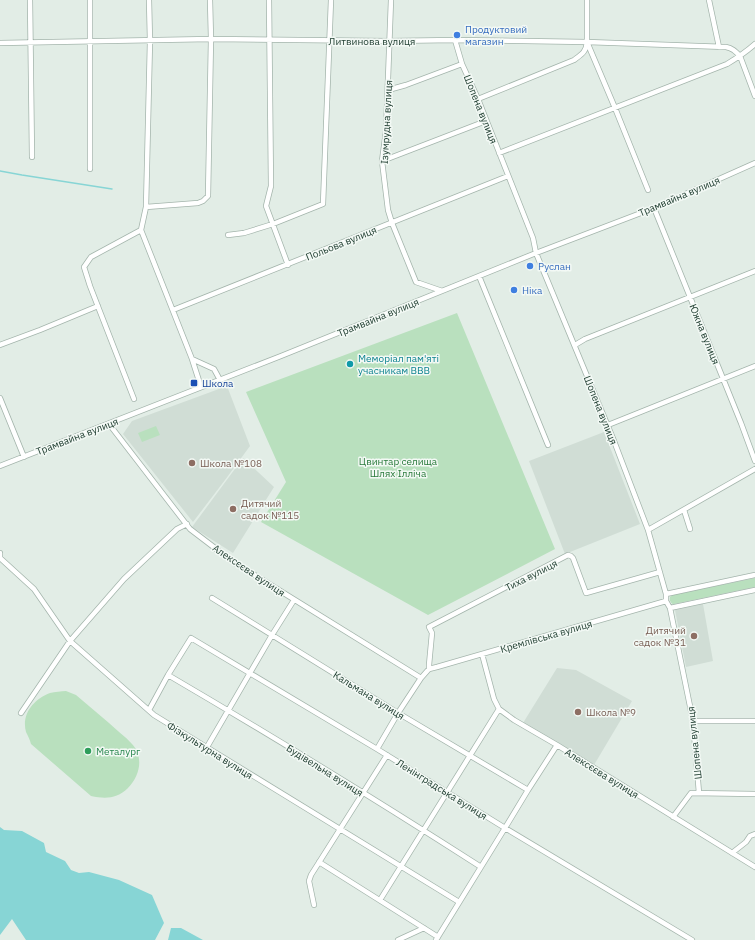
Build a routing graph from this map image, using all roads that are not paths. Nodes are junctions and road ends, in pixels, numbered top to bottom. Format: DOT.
graph roads {
  1 [pos="30,0"];
  2 [pos="90,0"];
  3 [pos="149,0"];
  4 [pos="210,0"];
  5 [pos="269,0"];
  6 [pos="332,0"];
  7 [pos="391,0"];
  8 [pos="587,0"];
  9 [pos="709,0"];
  10 [pos="210,39"];
  11 [pos="269,40"];
  12 [pos="330,40"];
  13 [pos="455,40"];
  14 [pos="150,41"];
  15 [pos="389,41"];
  16 [pos="30,42"];
  17 [pos="90,42"];
  18 [pos="587,42"];
  19 [pos="0,43"];
  20 [pos="755,44"];
  21 [pos="719,47"];
  22 [pos="740,56"];
  23 [pos="462,64"];
  24 [pos="388,90"];
  25 [pos="755,96"];
  26 [pos="478,100"];
  27 [pos="615,108"];
  28 [pos="486,121"];
  29 [pos="499,154"];
  30 [pos="32,157"];
  31 [pos="382,161"];
  32 [pos="755,163"];
  33 [pos="90,169"];
  34 [pos="508,176"];
  35 [pos="648,190"];
  36 [pos="146,207"];
  37 [pos="654,208"];
  38 [pos="392,223"];
  39 [pos="273,224"];
  40 [pos="141,230"];
  41 [pos="228,235"];
  42 [pos="536,253"];
  43 [pos="288,265"];
  44 [pos="755,271"];
  45 [pos="479,276"];
  46 [pos="442,291"];
  47 [pos="690,297"];
  48 [pos="98,306"];
  49 [pos="173,310"];
  50 [pos="0,345"];
  51 [pos="575,345"];
  52 [pos="192,360"];
  53 [pos="755,366"];
  54 [pos="723,379"];
  55 [pos="220,380"];
  56 [pos="201,387"];
  57 [pos="0,398"];
  58 [pos="134,399"];
  59 [pos="109,424"];
  60 [pos="608,425"];
  61 [pos="548,445"];
  62 [pos="24,457"];
  63 [pos="755,461"];
  64 [pos="0,466"];
  65 [pos="755,469"];
  66 [pos="684,510"];
  67 [pos="187,524"];
  68 [pos="690,529"];
  69 [pos="648,530"];
  70 [pos="0,553"];
  71 [pos="660,572"];
  72 [pos="755,575"];
  73 [pos="755,590"];
  74 [pos="666,594"];
  75 [pos="212,598"];
  76 [pos="294,600"];
  77 [pos="666,601"];
  78 [pos="670,608"];
  79 [pos="272,635"];
  80 [pos="70,641"];
  81 [pos="482,654"];
  82 [pos="428,671"];
  83 [pos="250,673"];
  84 [pos="168,675"];
  85 [pos="421,678"];
  86 [pos="499,709"];
  87 [pos="149,710"];
  88 [pos="228,710"];
  89 [pos="21,713"];
  90 [pos="398,713"];
  91 [pos="693,721"];
  92 [pos="755,721"];
  93 [pos="557,745"];
  94 [pos="207,748"];
  95 [pos="377,749"];
  96 [pos="387,755"];
  97 [pos="470,755"];
  98 [pos="528,790"];
  99 [pos="447,792"];
  100 [pos="363,793"];
  101 [pos="699,793"];
  102 [pos="755,794"];
  103 [pos="673,817"];
  104 [pos="505,828"];
  105 [pos="340,829"];
  106 [pos="423,830"];
  107 [pos="755,834"];
  108 [pos="732,853"];
  109 [pos="320,862"];
  110 [pos="401,866"];
  111 [pos="481,867"];
  112 [pos="755,867"];
  113 [pos="380,900"];
  114 [pos="460,902"];
  115 [pos="314,905"];
  116 [pos="424,928"];
  117 [pos="437,938"];
  118 [pos="398,940"];
  119 [pos="692,940"];
  1 -- 16 [label="street"];
  2 -- 17 [label="street"];
  3 -- 14 [label="street"];
  4 -- 10 [label="street"];
  5 -- 11 [label="street"];
  6 -- 12 [label="street"];
  7 -- 15 [label="street, Ізумрудна вулиця"];
  8 -- 18 [label="street"];
  9 -- 21 [label="street"];
  10 -- 11 [label="street, Литвинова вулиця"];
  10 -- 14 [label="street, Литвинова вулиця"];
  10 -- 36 [label="street"];
  11 -- 12 [label="street, Литвинова вулиця"];
  11 -- 39 [label="street"];
  12 -- 15 [label="street, Литвинова вулиця"];
  12 -- 39 [label="street"];
  13 -- 15 [label="street, Литвинова вулиця"];
  13 -- 18 [label="street, Литвинова вулиця"];
  13 -- 23 [label="street, Шопена вулиця"];
  14 -- 17 [label="street, Литвинова вулиця"];
  14 -- 36 [label="street"];
  15 -- 24 [label="street, Ізумрудна вулиця"];
  16 -- 17 [label="street, Литвинова вулиця"];
  16 -- 19 [label="street, Литвинова вулиця"];
  16 -- 30 [label="street"];
  17 -- 33 [label="street"];
  18 -- 21 [label="street, Литвинова вулиця"];
  18 -- 26 [label="street"];
  18 -- 27 [label="street"];
  20 -- 22 [label="street"];
  21 -- 22 [label="street, Литвинова вулиця"];
  22 -- 25 [label="street"];
  22 -- 27 [label="street"];
  23 -- 24 [label="street"];
  23 -- 26 [label="street, Шопена вулиця"];
  24 -- 31 [label="street, Ізумрудна вулиця"];
  26 -- 28 [label="street, Шопена вулиця"];
  27 -- 29 [label="street"];
  27 -- 35 [label="street"];
  28 -- 29 [label="street, Шопена вулиця"];
  28 -- 31 [label="street"];
  29 -- 34 [label="street, Шопена вулиця"];
  31 -- 38 [label="street, Ізумрудна вулиця"];
  32 -- 37 [label="street, Трамвайна вулиця"];
  34 -- 38 [label="street, Польова вулиця"];
  34 -- 42 [label="street, Шопена вулиця"];
  36 -- 40 [label="street"];
  37 -- 42 [label="street, Трамвайна вулиця"];
  37 -- 47 [label="street, Южна вулиця"];
  38 -- 43 [label="street, Польова вулиця"];
  38 -- 46 [label="street, Ізумрудна вулиця"];
  39 -- 41 [label="street"];
  39 -- 43 [label="street"];
  40 -- 48 [label="street"];
  40 -- 49 [label="street"];
  42 -- 45 [label="street, Трамвайна вулиця"];
  42 -- 51 [label="street, Шопена вулиця"];
  43 -- 49 [label="street, Польова вулиця"];
  44 -- 47 [label="street"];
  45 -- 46 [label="street, Трамвайна вулиця"];
  45 -- 61 [label="street"];
  46 -- 55 [label="street, Трамвайна вулиця"];
  47 -- 51 [label="street"];
  47 -- 54 [label="street, Южна вулиця"];
  48 -- 50 [label="street"];
  48 -- 58 [label="street"];
  49 -- 52 [label="street"];
  51 -- 60 [label="street, Шопена вулиця"];
  52 -- 55 [label="street"];
  52 -- 56 [label="street"];
  53 -- 54 [label="street"];
  54 -- 60 [label="street"];
  54 -- 63 [label="street, Южна вулиця"];
  55 -- 56 [label="street, Трамвайна вулиця"];
  56 -- 59 [label="street, Трамвайна вулиця"];
  57 -- 62 [label="street"];
  59 -- 62 [label="street, Трамвайна вулиця"];
  59 -- 67 [label="street, Алексєєва вулиця"];
  60 -- 69 [label="street, Шопена вулиця"];
  62 -- 64 [label="street, Трамвайна вулиця"];
  65 -- 66 [label="street"];
  66 -- 68 [label="street"];
  66 -- 69 [label="street"];
  67 -- 76 [label="street, Алексєєва вулиця"];
  67 -- 80 [label="street"];
  69 -- 71 [label="street, Шопена вулиця"];
  70 -- 80 [label="street, Фiзкультурна вулиця"];
  71 -- 74 [label="street, Шопена вулиця"];
  71 -- 82 [label="street, Тиха вулиця"];
  72 -- 74 [label="street"];
  73 -- 78 [label="street"];
  74 -- 77 [label="street, Шопена вулиця"];
  75 -- 79 [label="street, Кальмана вулиця"];
  76 -- 79 [label="street"];
  76 -- 85 [label="street, Алексєєва вулиця"];
  77 -- 78 [label="street, Шопена вулиця"];
  77 -- 81 [label="street, Кремлівська вулиця"];
  78 -- 91 [label="street, Шопена вулиця"];
  79 -- 83 [label="street"];
  79 -- 90 [label="street, Кальмана вулиця"];
  80 -- 87 [label="street, Фiзкультурна вулиця"];
  80 -- 89 [label="street"];
  81 -- 82 [label="street, Кремлівська вулиця"];
  81 -- 86 [label="street"];
  82 -- 85 [label="street"];
  83 -- 84 [label="street, Ленінградська вулиця"];
  83 -- 88 [label="street"];
  83 -- 95 [label="street, Ленінградська вулиця"];
  84 -- 87 [label="street"];
  84 -- 88 [label="street, Будівельна вулиця"];
  85 -- 90 [label="street"];
  86 -- 93 [label="street, Алексєєва вулиця"];
  86 -- 97 [label="street"];
  87 -- 94 [label="street, Фiзкультурна вулиця"];
  88 -- 94 [label="street"];
  88 -- 100 [label="street, Будівельна вулиця"];
  90 -- 95 [label="street"];
  90 -- 97 [label="street, Кальмана вулиця"];
  91 -- 92 [label="street"];
  91 -- 101 [label="street, Шопена вулиця"];
  93 -- 98 [label="street"];
  93 -- 103 [label="street, Алексєєва вулиця"];
  94 -- 105 [label="street, Фiзкультурна вулиця"];
  95 -- 96 [label="street, Ленінградська вулиця"];
  96 -- 99 [label="street, Ленінградська вулиця"];
  96 -- 100 [label="street"];
  97 -- 98 [label="street, Кальмана вулиця"];
  97 -- 99 [label="street"];
  98 -- 104 [label="street"];
  99 -- 104 [label="street, Ленінградська вулиця"];
  99 -- 106 [label="street"];
  100 -- 105 [label="street"];
  100 -- 106 [label="street, Будівельна вулиця"];
  101 -- 102 [label="street"];
  101 -- 103 [label="street"];
  103 -- 108 [label="street, Алексєєва вулиця"];
  104 -- 111 [label="street"];
  104 -- 119 [label="street, Ленінградська вулиця"];
  105 -- 109 [label="street"];
  105 -- 110 [label="street, Фiзкультурна вулиця"];
  106 -- 110 [label="street"];
  106 -- 111 [label="street, Будівельна вулиця"];
  107 -- 108 [label="street"];
  108 -- 112 [label="street, Алексєєва вулиця"];
  109 -- 113 [label="street"];
  109 -- 115 [label="street"];
  110 -- 113 [label="street"];
  110 -- 114 [label="street, Фiзкультурна вулиця"];
  111 -- 114 [label="street"];
  113 -- 116 [label="street"];
  114 -- 117 [label="street"];
  116 -- 117 [label="street"];
  116 -- 118 [label="street"];
}
